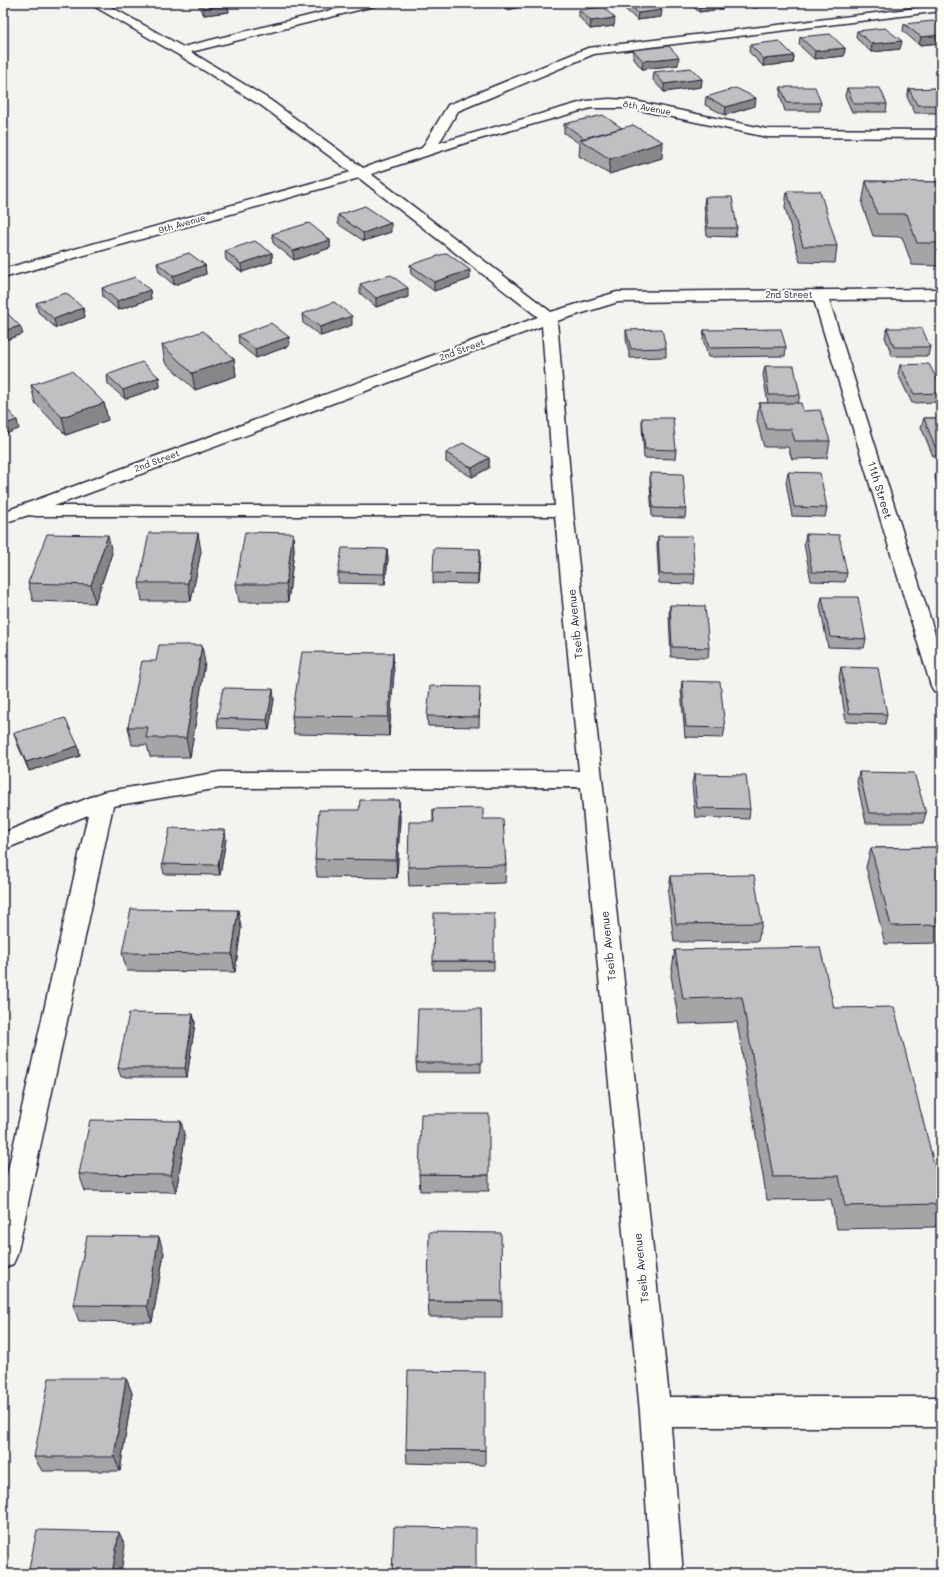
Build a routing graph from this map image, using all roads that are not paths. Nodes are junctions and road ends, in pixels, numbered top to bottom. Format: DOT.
graph roads {
  1 [pos="96,3"];
  2 [pos="374,3"];
  3 [pos="941,8"];
  4 [pos="181,51"];
  5 [pos="941,134"];
  6 [pos="427,151"];
  7 [pos="361,173"];
  8 [pos="3,274"];
  9 [pos="820,294"];
  10 [pos="941,294"];
  11 [pos="549,318"];
  12 [pos="21,511"];
  13 [pos="564,511"];
  14 [pos="3,518"];
  15 [pos="941,686"];
  16 [pos="591,779"];
  17 [pos="103,800"];
  18 [pos="3,842"];
  19 [pos="3,1255"];
  20 [pos="655,1412"];
  21 [pos="941,1412"];
  22 [pos="667,1574"];
  1 -- 4 [label="street"];
  2 -- 4 [label="street"];
  3 -- 6 [label="street"];
  4 -- 7 [label="street"];
  5 -- 6 [label="street, 8th Avenue"];
  6 -- 7 [label="street, 8th Avenue"];
  7 -- 8 [label="street, 9th Avenue"];
  7 -- 11 [label="street"];
  9 -- 10 [label="street, 2nd Street"];
  9 -- 11 [label="street, 2nd Street"];
  9 -- 15 [label="street, 11th Street"];
  11 -- 12 [label="street, 2nd Street"];
  11 -- 13 [label="street, Tseib Avenue"];
  12 -- 13 [label="street"];
  12 -- 14 [label="street, 2nd Street"];
  13 -- 16 [label="street, Tseib Avenue"];
  16 -- 17 [label="street"];
  16 -- 20 [label="street, Tseib Avenue"];
  17 -- 18 [label="street"];
  17 -- 19 [label="street"];
  20 -- 21 [label="street"];
  20 -- 22 [label="street, Tseib Avenue"];
}
